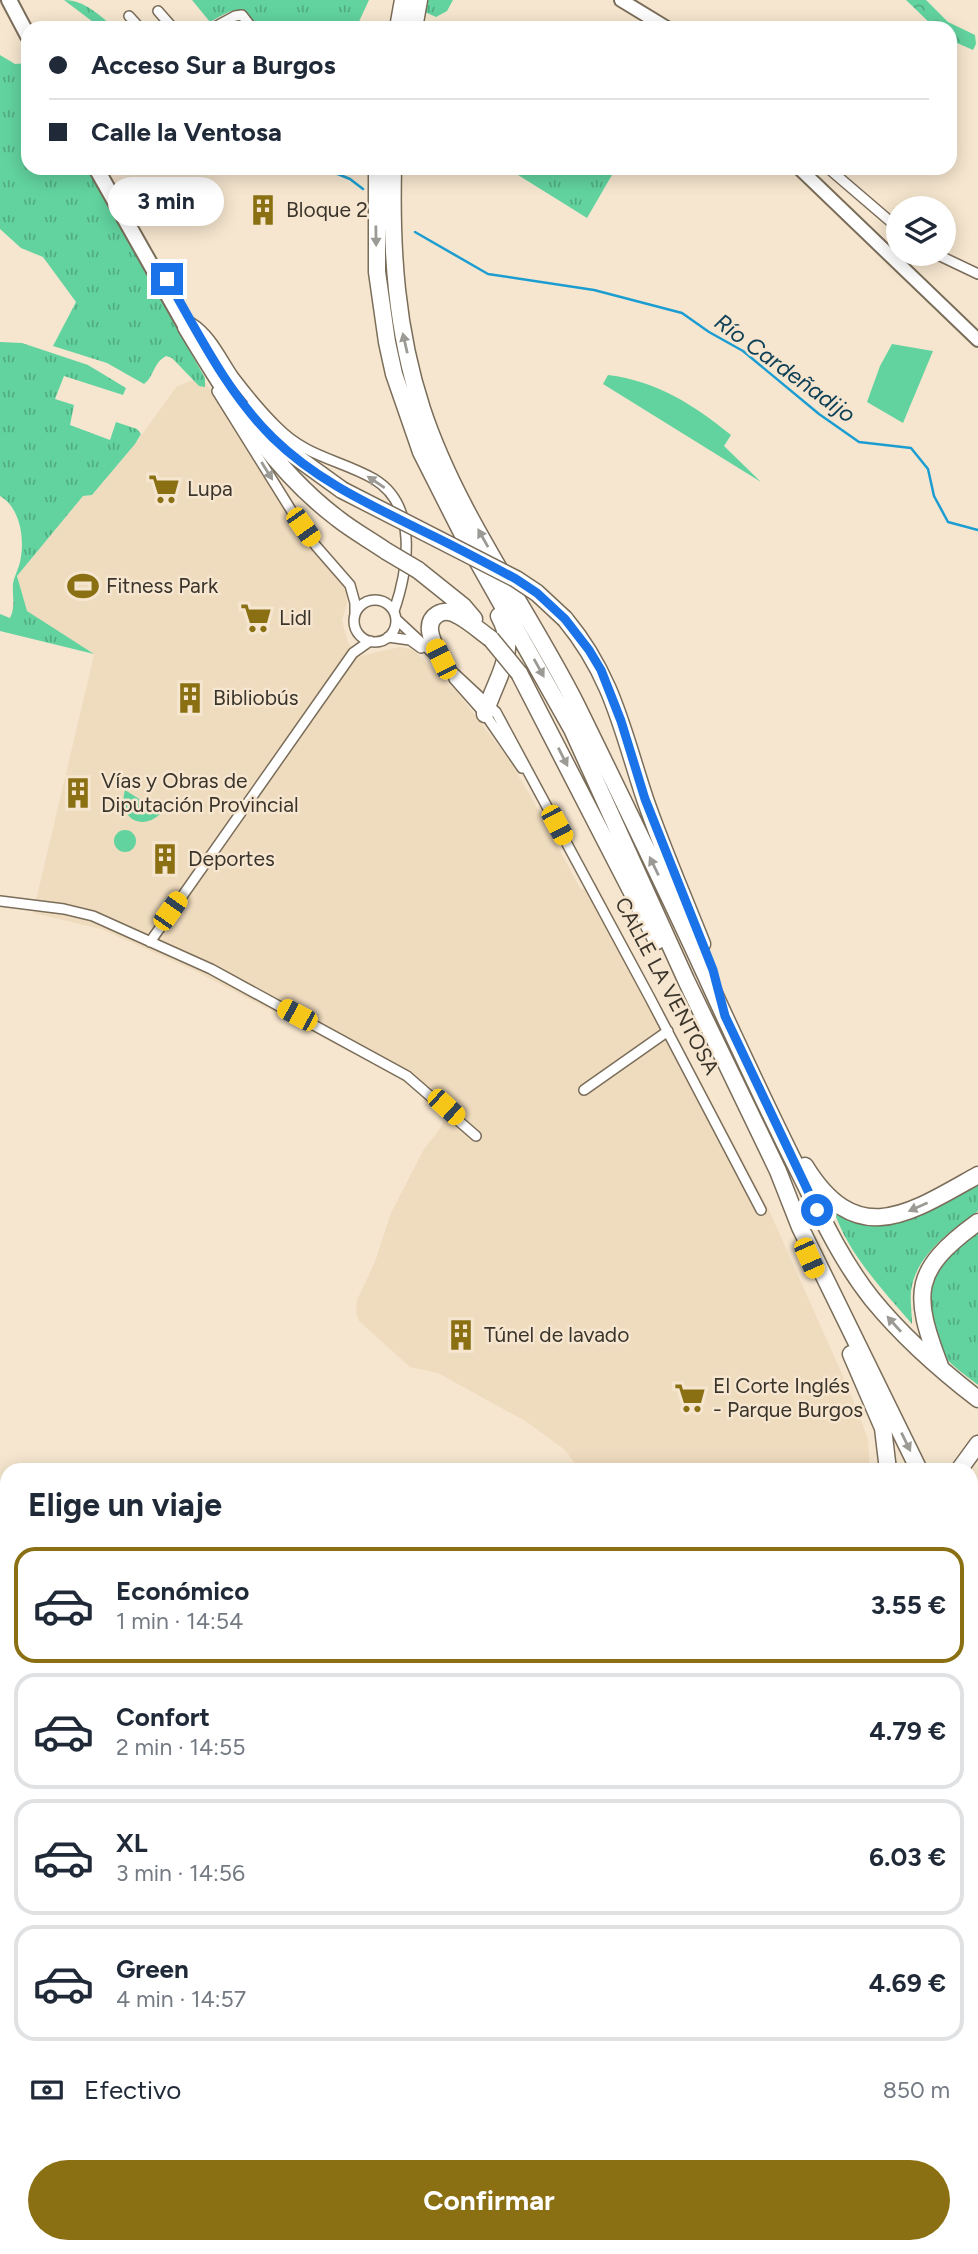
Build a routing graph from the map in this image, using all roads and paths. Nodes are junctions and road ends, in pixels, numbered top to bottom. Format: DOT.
graph roads {
  1 [pos="9,0"];
  2 [pos="403,0"];
  3 [pos="419,0"];
  4 [pos="621,0"];
  5 [pos="158,11"];
  6 [pos="129,16"];
  7 [pos="134,21"];
  8 [pos="167,21"];
  9 [pos="226,21"];
  10 [pos="247,21"];
  11 [pos="399,21"];
  12 [pos="415,21"];
  13 [pos="656,21"];
  14 [pos="21,23"];
  15 [pos="100,175"];
  16 [pos="110,175"];
  17 [pos="377,175"];
  18 [pos="393,175"];
  19 [pos="806,175"];
  20 [pos="836,175"];
  21 [pos="886,218"];
  22 [pos="956,264"];
  23 [pos="978,274"];
  24 [pos="189,325"];
  25 [pos="978,340"];
  26 [pos="411,413"];
  27 [pos="355,615"];
  28 [pos="395,615"];
  29 [pos="356,631"];
  30 [pos="388,637"];
  31 [pos="491,639"];
  32 [pos="370,641"];
  33 [pos="434,652"];
  34 [pos="353,653"];
  35 [pos="487,709"];
  36 [pos="0,901"];
  37 [pos="150,942"];
  38 [pos="725,1016"];
  39 [pos="668,1031"];
  40 [pos="584,1090"];
  41 [pos="476,1136"];
  42 [pos="784,1142"];
  43 [pos="978,1175"];
  44 [pos="761,1210"];
  45 [pos="978,1222"];
  46 [pos="800,1227"];
  47 [pos="943,1371"];
  48 [pos="978,1399"];
  49 [pos="978,1444"];
  50 [pos="887,1463"];
  51 [pos="916,1463"];
  52 [pos="964,1463"];
  1 -- 14 [label="main road"];
  2 -- 11 [label="highway"];
  3 -- 12 [label="highway"];
  4 -- 13 [label="main road"];
  5 -- 8 [label="street"];
  6 -- 7 [label="street"];
  9 -- 10 [label="street"];
  15 -- 24 [label="main road"];
  16 -- 24 [label="main road"];
  17 -- 26 [label="highway, one-way"];
  26 -- 18 [label="highway, one-way"];
  19 -- 25 [label="main road"];
  20 -- 21 [label="street"];
  22 -- 23 [label="street"];
  24 -- 27 [label="street, one-way"];
  28 -- 24 [label="street, one-way"];
  24 -- 31 [label="highway, bridge"];
  24 -- 38 [label="highway, bridge"];
  26 -- 35 [label="highway"];
  38 -- 26 [label="highway, one-way"];
  26 -- 46 [label="highway, one-way"];
  27 -- 28 [label="street"];
  27 -- 29 [label="street"];
  28 -- 30 [label="street"];
  28 -- 33 [label="street, CALLE LA VENTOSA"];
  29 -- 32 [label="street"];
  29 -- 34 [label="street"];
  30 -- 32 [label="street"];
  30 -- 33 [label="street, CALLE LA VENTOSA"];
  31 -- 33 [label="highway"];
  31 -- 46 [label="highway, one-way, bridge"];
  32 -- 34 [label="street"];
  33 -- 35 [label="street, CALLE LA VENTOSA"];
  33 -- 35 [label="street, CALLE LA VENTOSA"];
  34 -- 37 [label="street"];
  35 -- 39 [label="street, CALLE LA VENTOSA"];
  36 -- 37 [label="street"];
  37 -- 41 [label="street"];
  38 -- 42 [label="highway"];
  39 -- 40 [label="street"];
  39 -- 44 [label="street, CALLE LA VENTOSA"];
  43 -- 42 [label="highway, one-way"];
  47 -- 42 [label="highway, one-way"];
  45 -- 47 [label="highway"];
  46 -- 50 [label="highway"];
  46 -- 51 [label="highway, one-way"];
  47 -- 48 [label="highway"];
  49 -- 52 [label="highway"];
}
